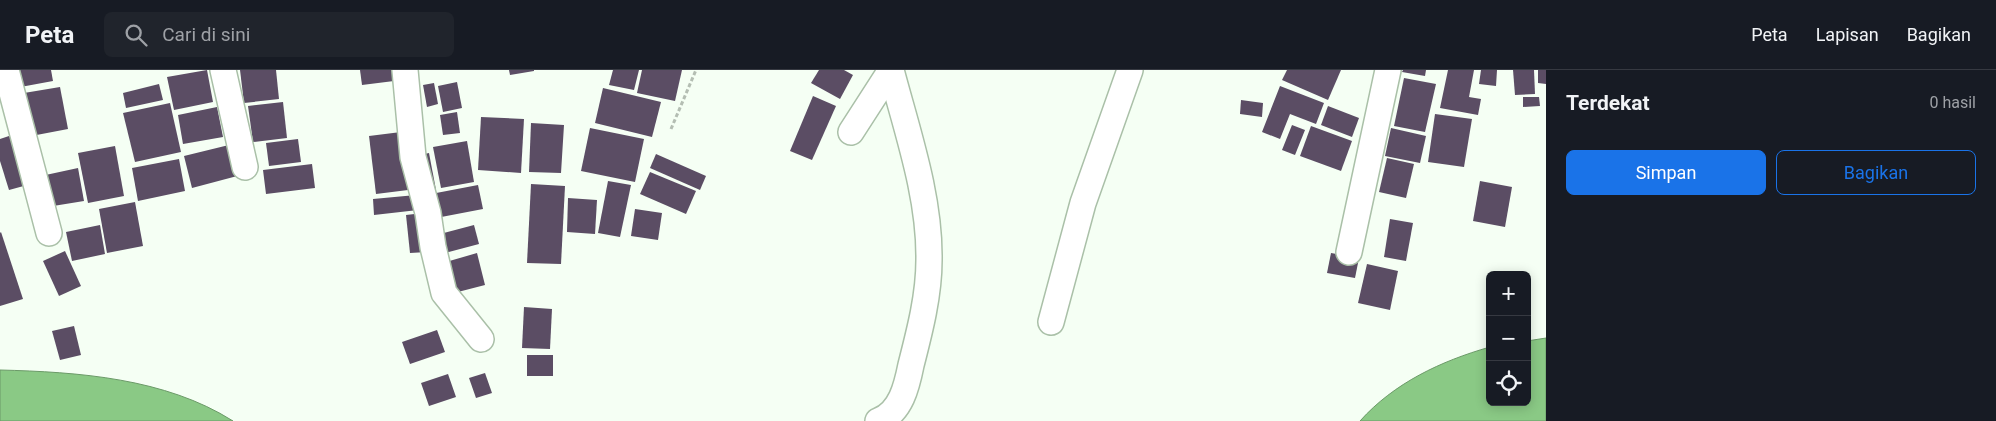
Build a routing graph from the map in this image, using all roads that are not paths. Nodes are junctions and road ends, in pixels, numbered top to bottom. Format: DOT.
graph roads {
  1 [pos="6,70"];
  2 [pos="223,70"];
  3 [pos="405,70"];
  4 [pos="891,70"];
  5 [pos="1130,70"];
  6 [pos="1388,70"];
  7 [pos="8,116"];
  8 [pos="851,132"];
  9 [pos="246,167"];
  10 [pos="49,233"];
  11 [pos="1349,252"];
  12 [pos="1051,322"];
  13 [pos="481,339"];
  14 [pos="878,421"];
  1 -- 7 [label="street"];
  2 -- 9 [label="street"];
  3 -- 13 [label="street"];
  4 -- 8 [label="street"];
  4 -- 14 [label="street"];
  5 -- 12 [label="street"];
  6 -- 11 [label="street"];
  7 -- 10 [label="street"];
}
